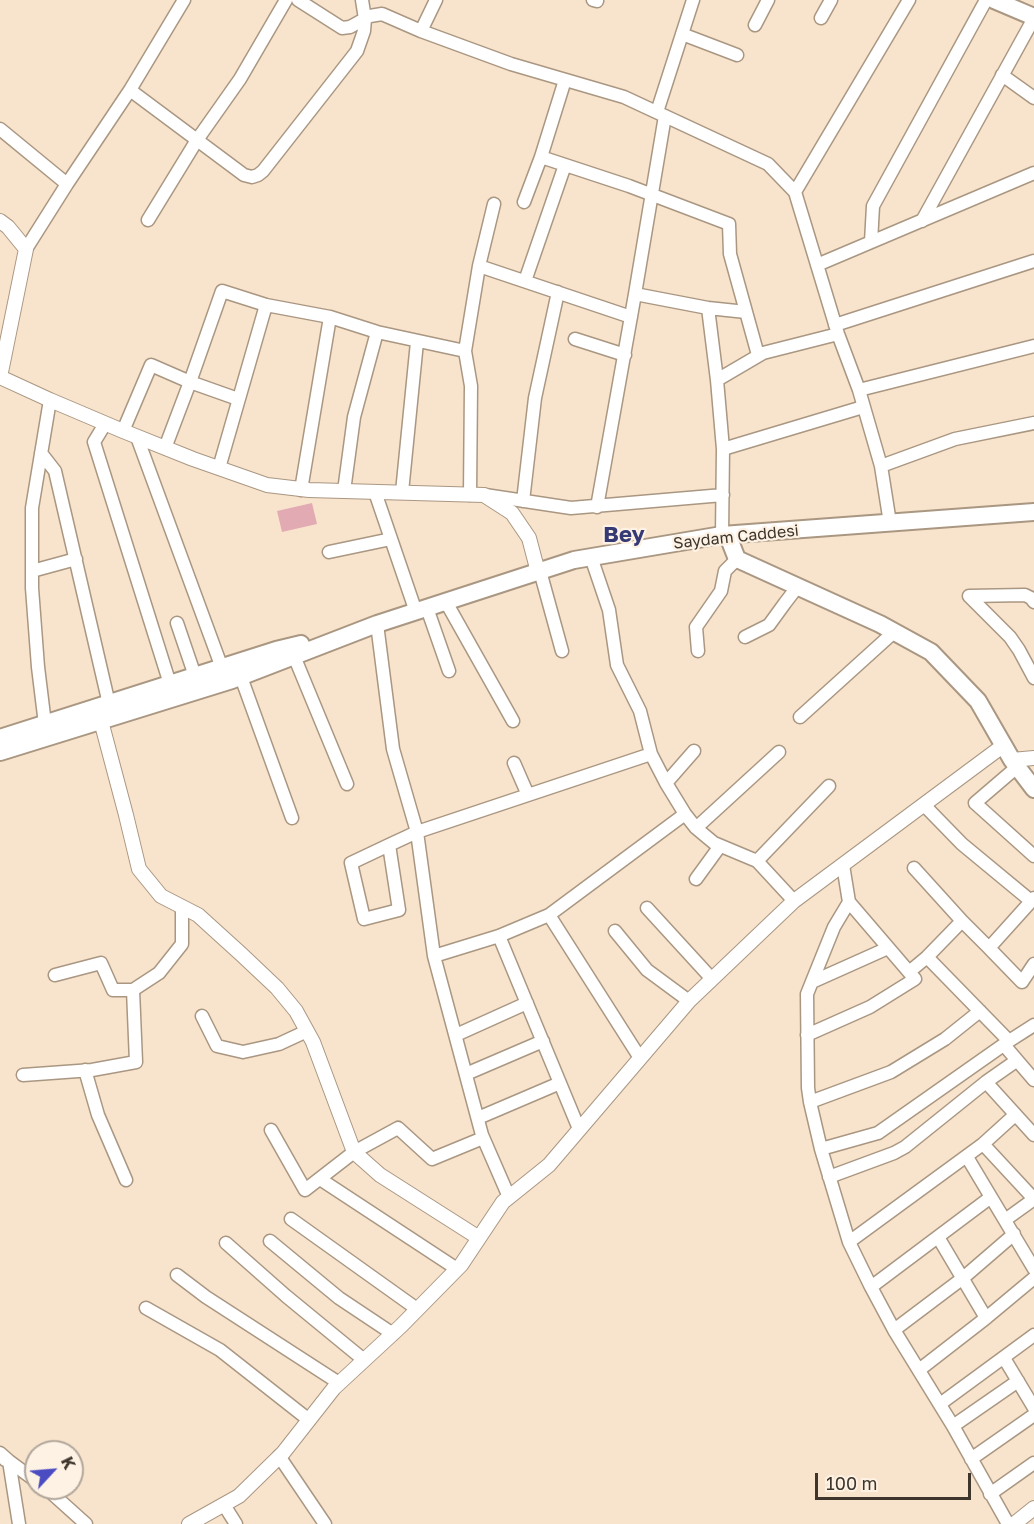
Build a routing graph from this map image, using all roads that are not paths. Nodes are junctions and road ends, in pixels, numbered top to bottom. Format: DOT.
graph roads {
  1 [pos="184,0"];
  2 [pos="286,0"];
  3 [pos="362,0"];
  4 [pos="436,0"];
  5 [pos="693,0"];
  6 [pos="768,0"];
  7 [pos="831,0"];
  8 [pos="909,0"];
  9 [pos="986,0"];
  10 [pos="994,0"];
  11 [pos="301,1"];
  12 [pos="1034,17"];
  13 [pos="821,18"];
  14 [pos="365,19"];
  15 [pos="755,24"];
  16 [pos="421,31"];
  17 [pos="682,34"];
  18 [pos="737,55"];
  19 [pos="1002,75"];
  20 [pos="565,80"];
  21 [pos="130,90"];
  22 [pos="1034,98"];
  23 [pos="661,114"];
  24 [pos="0,129"];
  25 [pos="197,140"];
  26 [pos="541,157"];
  27 [pos="565,165"];
  28 [pos="1034,174"];
  29 [pos="67,184"];
  30 [pos="795,192"];
  31 [pos="652,195"];
  32 [pos="524,202"];
  33 [pos="494,204"];
  34 [pos="148,220"];
  35 [pos="0,221"];
  36 [pos="922,221"];
  37 [pos="871,242"];
  38 [pos="26,249"];
  39 [pos="1034,261"];
  40 [pos="817,265"];
  41 [pos="479,266"];
  42 [pos="525,281"];
  43 [pos="558,292"];
  44 [pos="636,294"];
  45 [pos="266,304"];
  46 [pos="708,308"];
  47 [pos="746,312"];
  48 [pos="330,317"];
  49 [pos="631,317"];
  50 [pos="836,330"];
  51 [pos="377,332"];
  52 [pos="575,339"];
  53 [pos="417,342"];
  54 [pos="1034,346"];
  55 [pos="465,351"];
  56 [pos="625,355"];
  57 [pos="758,355"];
  58 [pos="0,377"];
  59 [pos="717,380"];
  60 [pos="190,382"];
  61 [pos="859,390"];
  62 [pos="238,399"];
  63 [pos="50,400"];
  64 [pos="863,407"];
  65 [pos="1034,423"];
  66 [pos="105,424"];
  67 [pos="123,431"];
  68 [pos="138,437"];
  69 [pos="165,448"];
  70 [pos="723,448"];
  71 [pos="41,453"];
  72 [pos="881,466"];
  73 [pos="219,468"];
  74 [pos="301,490"];
  75 [pos="344,491"];
  76 [pos="375,492"];
  77 [pos="402,492"];
  78 [pos="477,495"];
  79 [pos="723,495"];
  80 [pos="523,501"];
  81 [pos="597,507"];
  82 [pos="1034,512"];
  83 [pos="890,523"];
  84 [pos="725,535"];
  85 [pos="391,539"];
  86 [pos="329,552"];
  87 [pos="591,557"];
  88 [pos="76,559"];
  89 [pos="736,560"];
  90 [pos="32,571"];
  91 [pos="539,572"];
  92 [pos="798,586"];
  93 [pos="446,602"];
  94 [pos="1034,602"];
  95 [pos="421,610"];
  96 [pos="177,623"];
  97 [pos="377,624"];
  98 [pos="894,632"];
  99 [pos="745,637"];
  100 [pos="562,651"];
  101 [pos="698,651"];
  102 [pos="294,656"];
  103 [pos="222,668"];
  104 [pos="449,671"];
  105 [pos="195,676"];
  106 [pos="241,677"];
  107 [pos="1034,678"];
  108 [pos="170,684"];
  109 [pos="109,704"];
  110 [pos="800,717"];
  111 [pos="101,721"];
  112 [pos="513,721"];
  113 [pos="45,724"];
  114 [pos="0,738"];
  115 [pos="0,752"];
  116 [pos="694,752"];
  117 [pos="779,752"];
  118 [pos="651,754"];
  119 [pos="1011,757"];
  120 [pos="1034,758"];
  121 [pos="513,763"];
  122 [pos="666,783"];
  123 [pos="347,784"];
  124 [pos="829,786"];
  125 [pos="1034,789"];
  126 [pos="528,795"];
  127 [pos="924,805"];
  128 [pos="685,814"];
  129 [pos="292,819"];
  130 [pos="696,828"];
  131 [pos="417,832"];
  132 [pos="389,845"];
  133 [pos="720,846"];
  134 [pos="1034,856"];
  135 [pos="757,861"];
  136 [pos="843,865"];
  137 [pos="914,868"];
  138 [pos="696,879"];
  139 [pos="1033,899"];
  140 [pos="794,901"];
  141 [pos="849,902"];
  142 [pos="182,907"];
  143 [pos="647,908"];
  144 [pos="549,915"];
  145 [pos="962,921"];
  146 [pos="615,931"];
  147 [pos="499,936"];
  148 [pos="888,948"];
  149 [pos="989,948"];
  150 [pos="434,956"];
  151 [pos="927,957"];
  152 [pos="1034,964"];
  153 [pos="909,972"];
  154 [pos="55,975"];
  155 [pos="712,979"];
  156 [pos="812,982"];
  157 [pos="133,990"];
  158 [pos="689,1002"];
  159 [pos="526,1003"];
  160 [pos="980,1011"];
  161 [pos="202,1016"];
  162 [pos="1034,1025"];
  163 [pos="307,1031"];
  164 [pos="456,1035"];
  165 [pos="807,1035"];
  166 [pos="543,1041"];
  167 [pos="1007,1043"];
  168 [pos="640,1058"];
  169 [pos="1016,1061"];
  170 [pos="85,1070"];
  171 [pos="466,1074"];
  172 [pos="23,1075"];
  173 [pos="1034,1080"];
  174 [pos="986,1082"];
  175 [pos="560,1083"];
  176 [pos="810,1102"];
  177 [pos="1015,1115"];
  178 [pos="478,1118"];
  179 [pos="579,1129"];
  180 [pos="271,1130"];
  181 [pos="1033,1134"];
  182 [pos="483,1138"];
  183 [pos="983,1144"];
  184 [pos="821,1149"];
  185 [pos="354,1152"];
  186 [pos="967,1157"];
  187 [pos="829,1177"];
  188 [pos="320,1179"];
  189 [pos="126,1180"];
  190 [pos="509,1197"];
  191 [pos="991,1197"];
  192 [pos="1034,1199"];
  193 [pos="291,1219"];
  194 [pos="1005,1220"];
  195 [pos="1014,1234"];
  196 [pos="938,1237"];
  197 [pos="479,1238"];
  198 [pos="270,1241"];
  199 [pos="849,1242"];
  200 [pos="226,1243"];
  201 [pos="457,1269"];
  202 [pos="1034,1269"];
  203 [pos="177,1275"];
  204 [pos="963,1278"];
  205 [pos="1034,1278"];
  206 [pos="871,1287"];
  207 [pos="146,1308"];
  208 [pos="417,1309"];
  209 [pos="986,1318"];
  210 [pos="894,1330"];
  211 [pos="393,1334"];
  212 [pos="1034,1335"];
  213 [pos="1004,1358"];
  214 [pos="364,1360"];
  215 [pos="919,1370"];
  216 [pos="1018,1381"];
  217 [pos="339,1383"];
  218 [pos="940,1404"];
  219 [pos="1034,1408"];
  220 [pos="1034,1415"];
  221 [pos="309,1420"];
  222 [pos="953,1426"];
  223 [pos="279,1456"];
  224 [pos="3,1458"];
  225 [pos="971,1459"];
  226 [pos="1034,1463"];
  227 [pos="24,1473"];
  228 [pos="990,1494"];
  229 [pos="59,1500"];
  230 [pos="224,1505"];
  231 [pos="1034,1508"];
  232 [pos="19,1524"];
  233 [pos="86,1524"];
  234 [pos="189,1524"];
  235 [pos="236,1524"];
  236 [pos="325,1524"];
  237 [pos="1008,1524"];
  238 [pos="1014,1524"];
  1 -- 21 [label="street"];
  2 -- 25 [label="street"];
  3 -- 14 [label="street"];
  4 -- 16 [label="street"];
  5 -- 17 [label="street"];
  6 -- 15 [label="street"];
  7 -- 13 [label="street"];
  8 -- 30 [label="street"];
  9 -- 37 [label="street"];
  10 -- 12 [label="main road"];
  11 -- 14 [label="street"];
  12 -- 19 [label="street"];
  14 -- 16 [label="street"];
  14 -- 25 [label="street"];
  16 -- 20 [label="street"];
  17 -- 18 [label="street"];
  17 -- 23 [label="street"];
  19 -- 22 [label="street"];
  19 -- 36 [label="street"];
  20 -- 23 [label="street"];
  20 -- 26 [label="street"];
  21 -- 25 [label="street"];
  21 -- 29 [label="street"];
  23 -- 30 [label="street"];
  23 -- 31 [label="street"];
  24 -- 29 [label="street"];
  25 -- 34 [label="street"];
  26 -- 27 [label="street"];
  26 -- 32 [label="street"];
  27 -- 31 [label="street"];
  27 -- 42 [label="street"];
  28 -- 36 [label="street"];
  29 -- 38 [label="street"];
  30 -- 40 [label="street"];
  31 -- 44 [label="street"];
  31 -- 47 [label="street"];
  33 -- 41 [label="street"];
  35 -- 38 [label="street"];
  36 -- 37 [label="street"];
  37 -- 40 [label="street"];
  38 -- 58 [label="street"];
  39 -- 50 [label="street"];
  40 -- 50 [label="street"];
  41 -- 42 [label="street"];
  41 -- 55 [label="street"];
  42 -- 43 [label="street"];
  43 -- 49 [label="street"];
  43 -- 80 [label="street"];
  44 -- 46 [label="street"];
  44 -- 49 [label="street"];
  45 -- 48 [label="street"];
  45 -- 60 [label="street"];
  45 -- 62 [label="street"];
  46 -- 47 [label="street"];
  46 -- 59 [label="street"];
  47 -- 57 [label="street"];
  48 -- 51 [label="street"];
  48 -- 74 [label="street"];
  49 -- 56 [label="street"];
  50 -- 57 [label="street"];
  50 -- 61 [label="street"];
  51 -- 53 [label="street"];
  51 -- 75 [label="street"];
  52 -- 56 [label="street"];
  53 -- 55 [label="street"];
  53 -- 77 [label="street"];
  54 -- 61 [label="street"];
  55 -- 78 [label="street"];
  56 -- 81 [label="street"];
  57 -- 59 [label="street"];
  58 -- 63 [label="street"];
  59 -- 70 [label="street"];
  60 -- 62 [label="street"];
  60 -- 67 [label="street"];
  60 -- 69 [label="street"];
  61 -- 64 [label="street"];
  62 -- 73 [label="street"];
  63 -- 66 [label="street"];
  63 -- 71 [label="street"];
  64 -- 70 [label="street"];
  64 -- 72 [label="street"];
  65 -- 72 [label="street"];
  66 -- 67 [label="street"];
  66 -- 108 [label="street"];
  67 -- 68 [label="street"];
  68 -- 69 [label="street"];
  68 -- 103 [label="street"];
  69 -- 73 [label="street"];
  70 -- 79 [label="street"];
  71 -- 88 [label="street"];
  71 -- 90 [label="street"];
  72 -- 83 [label="street"];
  73 -- 74 [label="street"];
  74 -- 75 [label="street"];
  75 -- 76 [label="street"];
  76 -- 77 [label="street"];
  76 -- 85 [label="street"];
  77 -- 78 [label="street"];
  78 -- 80 [label="street"];
  78 -- 91 [label="street"];
  79 -- 81 [label="street"];
  79 -- 84 [label="street"];
  80 -- 81 [label="street"];
  82 -- 83 [label="main road, Saydam Caddesi"];
  83 -- 84 [label="main road, Saydam Caddesi"];
  84 -- 87 [label="main road, Saydam Caddesi"];
  84 -- 89 [label="main road"];
  85 -- 86 [label="street"];
  85 -- 95 [label="street"];
  87 -- 91 [label="main road, Saydam Caddesi"];
  87 -- 118 [label="street"];
  88 -- 90 [label="street"];
  88 -- 109 [label="street"];
  89 -- 92 [label="main road"];
  89 -- 101 [label="street"];
  90 -- 113 [label="street"];
  91 -- 93 [label="main road, Saydam Caddesi"];
  91 -- 100 [label="street"];
  92 -- 98 [label="main road"];
  92 -- 99 [label="street"];
  93 -- 95 [label="main road, Saydam Caddesi"];
  93 -- 112 [label="street"];
  94 -- 107 [label="street"];
  95 -- 97 [label="main road, Saydam Caddesi"];
  95 -- 104 [label="street"];
  96 -- 105 [label="street"];
  97 -- 102 [label="main road"];
  97 -- 103 [label="main road"];
  97 -- 131 [label="street"];
  98 -- 110 [label="street"];
  98 -- 119 [label="main road"];
  102 -- 106 [label="main road"];
  102 -- 123 [label="street"];
  103 -- 105 [label="main road"];
  105 -- 108 [label="main road"];
  106 -- 111 [label="main road"];
  106 -- 129 [label="street"];
  108 -- 109 [label="main road"];
  109 -- 113 [label="main road"];
  111 -- 115 [label="main road"];
  111 -- 142 [label="street"];
  113 -- 114 [label="main road"];
  116 -- 122 [label="street"];
  117 -- 130 [label="street"];
  118 -- 122 [label="street"];
  118 -- 126 [label="street"];
  119 -- 120 [label="street"];
  119 -- 125 [label="main road"];
  119 -- 127 [label="street"];
  119 -- 134 [label="street"];
  121 -- 126 [label="street"];
  122 -- 128 [label="street"];
  124 -- 135 [label="street"];
  126 -- 131 [label="street"];
  127 -- 136 [label="street"];
  127 -- 139 [label="street"];
  128 -- 130 [label="street"];
  128 -- 144 [label="street"];
  130 -- 133 [label="street"];
  131 -- 132 [label="street"];
  131 -- 150 [label="street"];
  132 -- 132 [label="street"];
  133 -- 135 [label="street"];
  133 -- 138 [label="street"];
  135 -- 140 [label="street"];
  136 -- 140 [label="street"];
  136 -- 141 [label="street"];
  137 -- 145 [label="street"];
  139 -- 149 [label="street"];
  140 -- 155 [label="street"];
  141 -- 148 [label="street"];
  141 -- 156 [label="street"];
  142 -- 157 [label="street"];
  142 -- 163 [label="street"];
  143 -- 155 [label="street"];
  144 -- 147 [label="street"];
  144 -- 168 [label="street"];
  145 -- 149 [label="street"];
  145 -- 151 [label="street"];
  146 -- 158 [label="street"];
  147 -- 150 [label="street"];
  147 -- 159 [label="street"];
  148 -- 153 [label="street"];
  148 -- 156 [label="street"];
  149 -- 152 [label="street"];
  150 -- 164 [label="street"];
  151 -- 153 [label="street"];
  151 -- 160 [label="street"];
  153 -- 165 [label="street"];
  154 -- 157 [label="street"];
  155 -- 158 [label="street"];
  156 -- 165 [label="street"];
  157 -- 170 [label="street"];
  158 -- 168 [label="street"];
  159 -- 164 [label="street"];
  159 -- 166 [label="street"];
  160 -- 167 [label="street"];
  160 -- 176 [label="street"];
  161 -- 163 [label="street"];
  162 -- 167 [label="street"];
  163 -- 185 [label="street"];
  164 -- 171 [label="street"];
  165 -- 176 [label="street"];
  166 -- 171 [label="street"];
  166 -- 175 [label="street"];
  167 -- 169 [label="street"];
  167 -- 184 [label="street"];
  168 -- 179 [label="street"];
  169 -- 173 [label="street"];
  169 -- 174 [label="street"];
  170 -- 172 [label="street"];
  170 -- 189 [label="street"];
  171 -- 178 [label="street"];
  174 -- 177 [label="street"];
  174 -- 187 [label="street"];
  175 -- 178 [label="street"];
  175 -- 179 [label="street"];
  176 -- 184 [label="street"];
  177 -- 181 [label="street"];
  177 -- 183 [label="street"];
  178 -- 182 [label="street"];
  179 -- 190 [label="street"];
  180 -- 188 [label="street"];
  182 -- 185 [label="street"];
  182 -- 190 [label="street"];
  183 -- 186 [label="street"];
  183 -- 192 [label="street"];
  184 -- 187 [label="street"];
  185 -- 188 [label="street"];
  185 -- 197 [label="street"];
  186 -- 191 [label="street"];
  186 -- 199 [label="street"];
  187 -- 199 [label="street"];
  188 -- 201 [label="street"];
  190 -- 197 [label="street"];
  191 -- 194 [label="street"];
  191 -- 196 [label="street"];
  192 -- 194 [label="street"];
  193 -- 208 [label="street"];
  194 -- 195 [label="street"];
  195 -- 202 [label="street"];
  195 -- 204 [label="street"];
  196 -- 204 [label="street"];
  196 -- 206 [label="street"];
  197 -- 201 [label="street"];
  198 -- 211 [label="street"];
  199 -- 206 [label="street"];
  200 -- 214 [label="street"];
  201 -- 208 [label="street"];
  203 -- 217 [label="street"];
  204 -- 209 [label="street"];
  204 -- 210 [label="street"];
  205 -- 209 [label="street"];
  206 -- 210 [label="street"];
  207 -- 221 [label="street"];
  208 -- 211 [label="street"];
  209 -- 215 [label="street"];
  210 -- 215 [label="street"];
  211 -- 214 [label="street"];
  212 -- 213 [label="street"];
  213 -- 216 [label="street"];
  213 -- 218 [label="street"];
  214 -- 217 [label="street"];
  215 -- 218 [label="street"];
  216 -- 219 [label="street"];
  216 -- 222 [label="street"];
  217 -- 221 [label="street"];
  218 -- 222 [label="street"];
  220 -- 225 [label="street"];
  221 -- 223 [label="street"];
  222 -- 225 [label="street"];
  223 -- 230 [label="street"];
  223 -- 236 [label="street"];
  224 -- 227 [label="street"];
  224 -- 232 [label="street"];
  225 -- 228 [label="street"];
  226 -- 228 [label="street"];
  228 -- 237 [label="street"];
  229 -- 233 [label="street"];
  230 -- 234 [label="street"];
  230 -- 235 [label="street"];
  231 -- 238 [label="street"];
}
